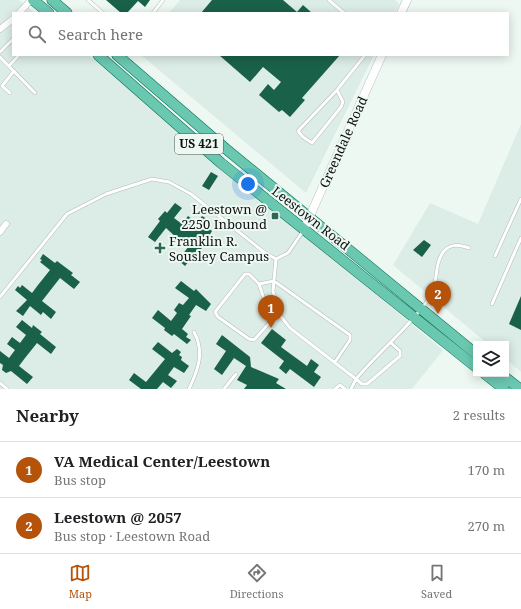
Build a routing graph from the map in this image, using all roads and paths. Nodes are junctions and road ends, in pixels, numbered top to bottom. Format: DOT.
graph roads {
  1 [pos="32,0"];
  2 [pos="52,0"];
  3 [pos="88,0"];
  4 [pos="163,0"];
  5 [pos="330,0"];
  6 [pos="407,0"];
  7 [pos="20,12"];
  8 [pos="48,12"];
  9 [pos="66,12"];
  10 [pos="103,12"];
  11 [pos="154,12"];
  12 [pos="343,12"];
  13 [pos="401,12"];
  14 [pos="12,20"];
  15 [pos="0,29"];
  16 [pos="12,40"];
  17 [pos="0,52"];
  18 [pos="18,56"];
  19 [pos="99,56"];
  20 [pos="118,56"];
  21 [pos="364,56"];
  22 [pos="382,56"];
  23 [pos="0,58"];
  24 [pos="9,66"];
  25 [pos="14,71"];
  26 [pos="337,90"];
  27 [pos="10,93"];
  28 [pos="36,93"];
  29 [pos="521,199"];
  30 [pos="309,216"];
  31 [pos="6,224"];
  32 [pos="304,229"];
  33 [pos="0,232"];
  34 [pos="521,238"];
  35 [pos="469,248"];
  36 [pos="495,256"];
  37 [pos="276,259"];
  38 [pos="274,281"];
  39 [pos="259,284"];
  40 [pos="0,297"];
  41 [pos="492,304"];
  42 [pos="278,313"];
  43 [pos="417,314"];
  44 [pos="271,320"];
  45 [pos="194,332"];
  46 [pos="391,343"];
  47 [pos="473,352"];
  48 [pos="335,362"];
  49 [pos="473,364"];
  50 [pos="236,374"];
  51 [pos="489,377"];
  52 [pos="505,377"];
  53 [pos="356,379"];
  54 [pos="0,383"];
  55 [pos="7,389"];
  56 [pos="190,389"];
  57 [pos="224,389"];
  58 [pos="335,389"];
  59 [pos="345,389"];
  60 [pos="350,389"];
  61 [pos="504,389"];
  62 [pos="520,389"];
  1 -- 7 [label="street"];
  1 -- 8 [label="main road"];
  2 -- 9 [label="main road"];
  3 -- 10 [label="lane"];
  4 -- 11 [label="lane"];
  5 -- 12 [label="lane"];
  6 -- 13 [label="street"];
  14 -- 15 [label="street"];
  16 -- 17 [label="lane"];
  18 -- 24 [label="lane"];
  19 -- 32 [label="main road, Leestown Road / US 421"];
  20 -- 30 [label="main road, Leestown Road / US 421"];
  21 -- 26 [label="lane"];
  22 -- 30 [label="street, Greendale Road"];
  23 -- 24 [label="lane"];
  24 -- 25 [label="lane"];
  25 -- 27 [label="lane"];
  25 -- 28 [label="lane"];
  26 -- 26 [label="lane"];
  29 -- 36 [label="lane"];
  30 -- 32 [label="street, Greendale Road"];
  30 -- 43 [label="main road, Leestown Road"];
  31 -- 33 [label="street"];
  32 -- 37 [label="lane"];
  32 -- 43 [label="main road, Leestown Road"];
  34 -- 41 [label="lane"];
  35 -- 43 [label="lane"];
  37 -- 38 [label="lane"];
  37 -- 40 [label="lane"];
  38 -- 39 [label="lane"];
  38 -- 42 [label="lane"];
  38 -- 48 [label="lane"];
  39 -- 44 [label="lane"];
  39 -- 44 [label="lane"];
  42 -- 44 [label="lane"];
  42 -- 48 [label="lane"];
  43 -- 46 [label="lane"];
  43 -- 47 [label="main road, Leestown Road"];
  43 -- 49 [label="main road, Leestown Road"];
  45 -- 56 [label="lane"];
  46 -- 53 [label="lane"];
  46 -- 53 [label="lane"];
  48 -- 53 [label="lane"];
  50 -- 57 [label="lane"];
  51 -- 61 [label="main road"];
  52 -- 62 [label="main road"];
  53 -- 60 [label="lane"];
  54 -- 55 [label="lane"];
  58 -- 59 [label="lane"];
}
